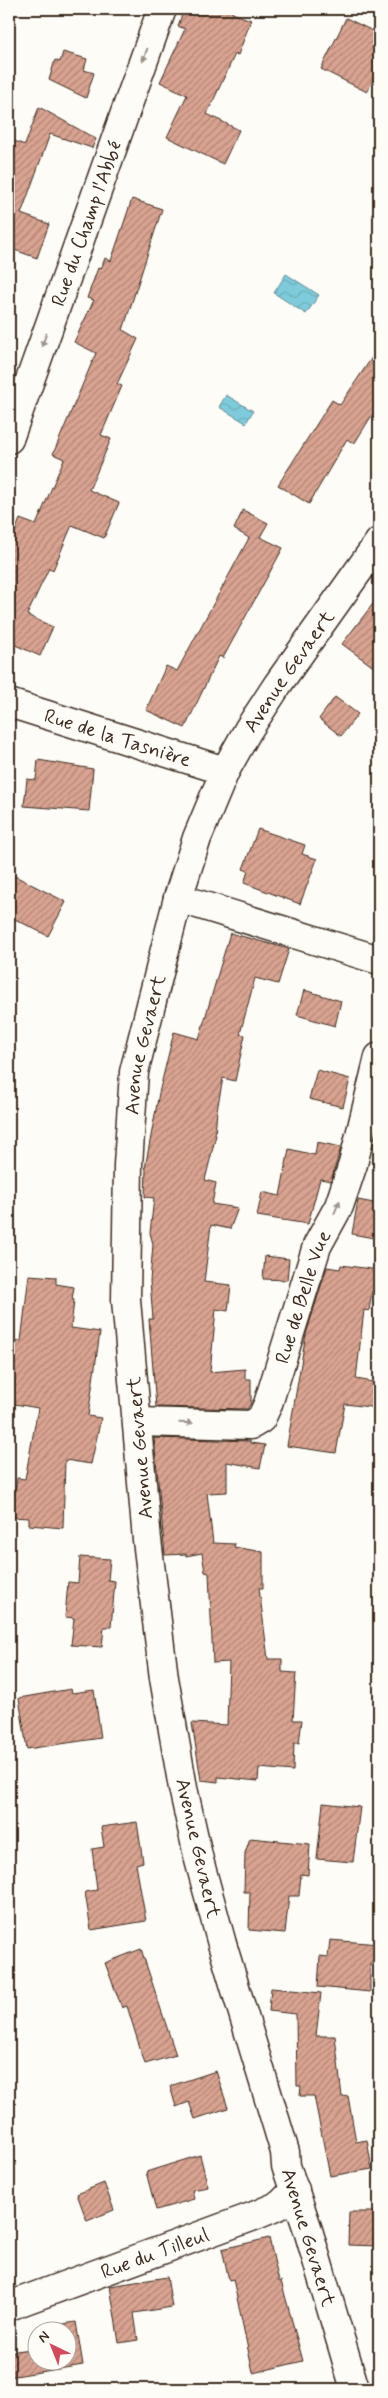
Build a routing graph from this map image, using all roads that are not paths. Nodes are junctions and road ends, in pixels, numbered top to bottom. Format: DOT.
graph roads {
  1 [pos="162,9"];
  2 [pos="9,439"];
  3 [pos="379,542"];
  4 [pos="9,703"];
  5 [pos="225,772"];
  6 [pos="178,898"];
  7 [pos="379,960"];
  8 [pos="379,1057"];
  9 [pos="138,1422"];
  10 [pos="295,2190"];
  11 [pos="9,2306"];
  12 [pos="355,2389"];
  1 -- 2 [label="street, Rue du Champ l'Abbé, one-way"];
  3 -- 5 [label="street, Avenue Gevaert"];
  4 -- 5 [label="street, Rue de la Tasnière"];
  5 -- 6 [label="street, Avenue Gevaert"];
  6 -- 7 [label="street"];
  6 -- 9 [label="street, Avenue Gevaert"];
  9 -- 8 [label="street, Rue de Belle Vue, one-way"];
  9 -- 10 [label="street, Avenue Gevaert"];
  10 -- 11 [label="street, Rue du Tilleul"];
  10 -- 12 [label="street, Avenue Gevaert"];
}
